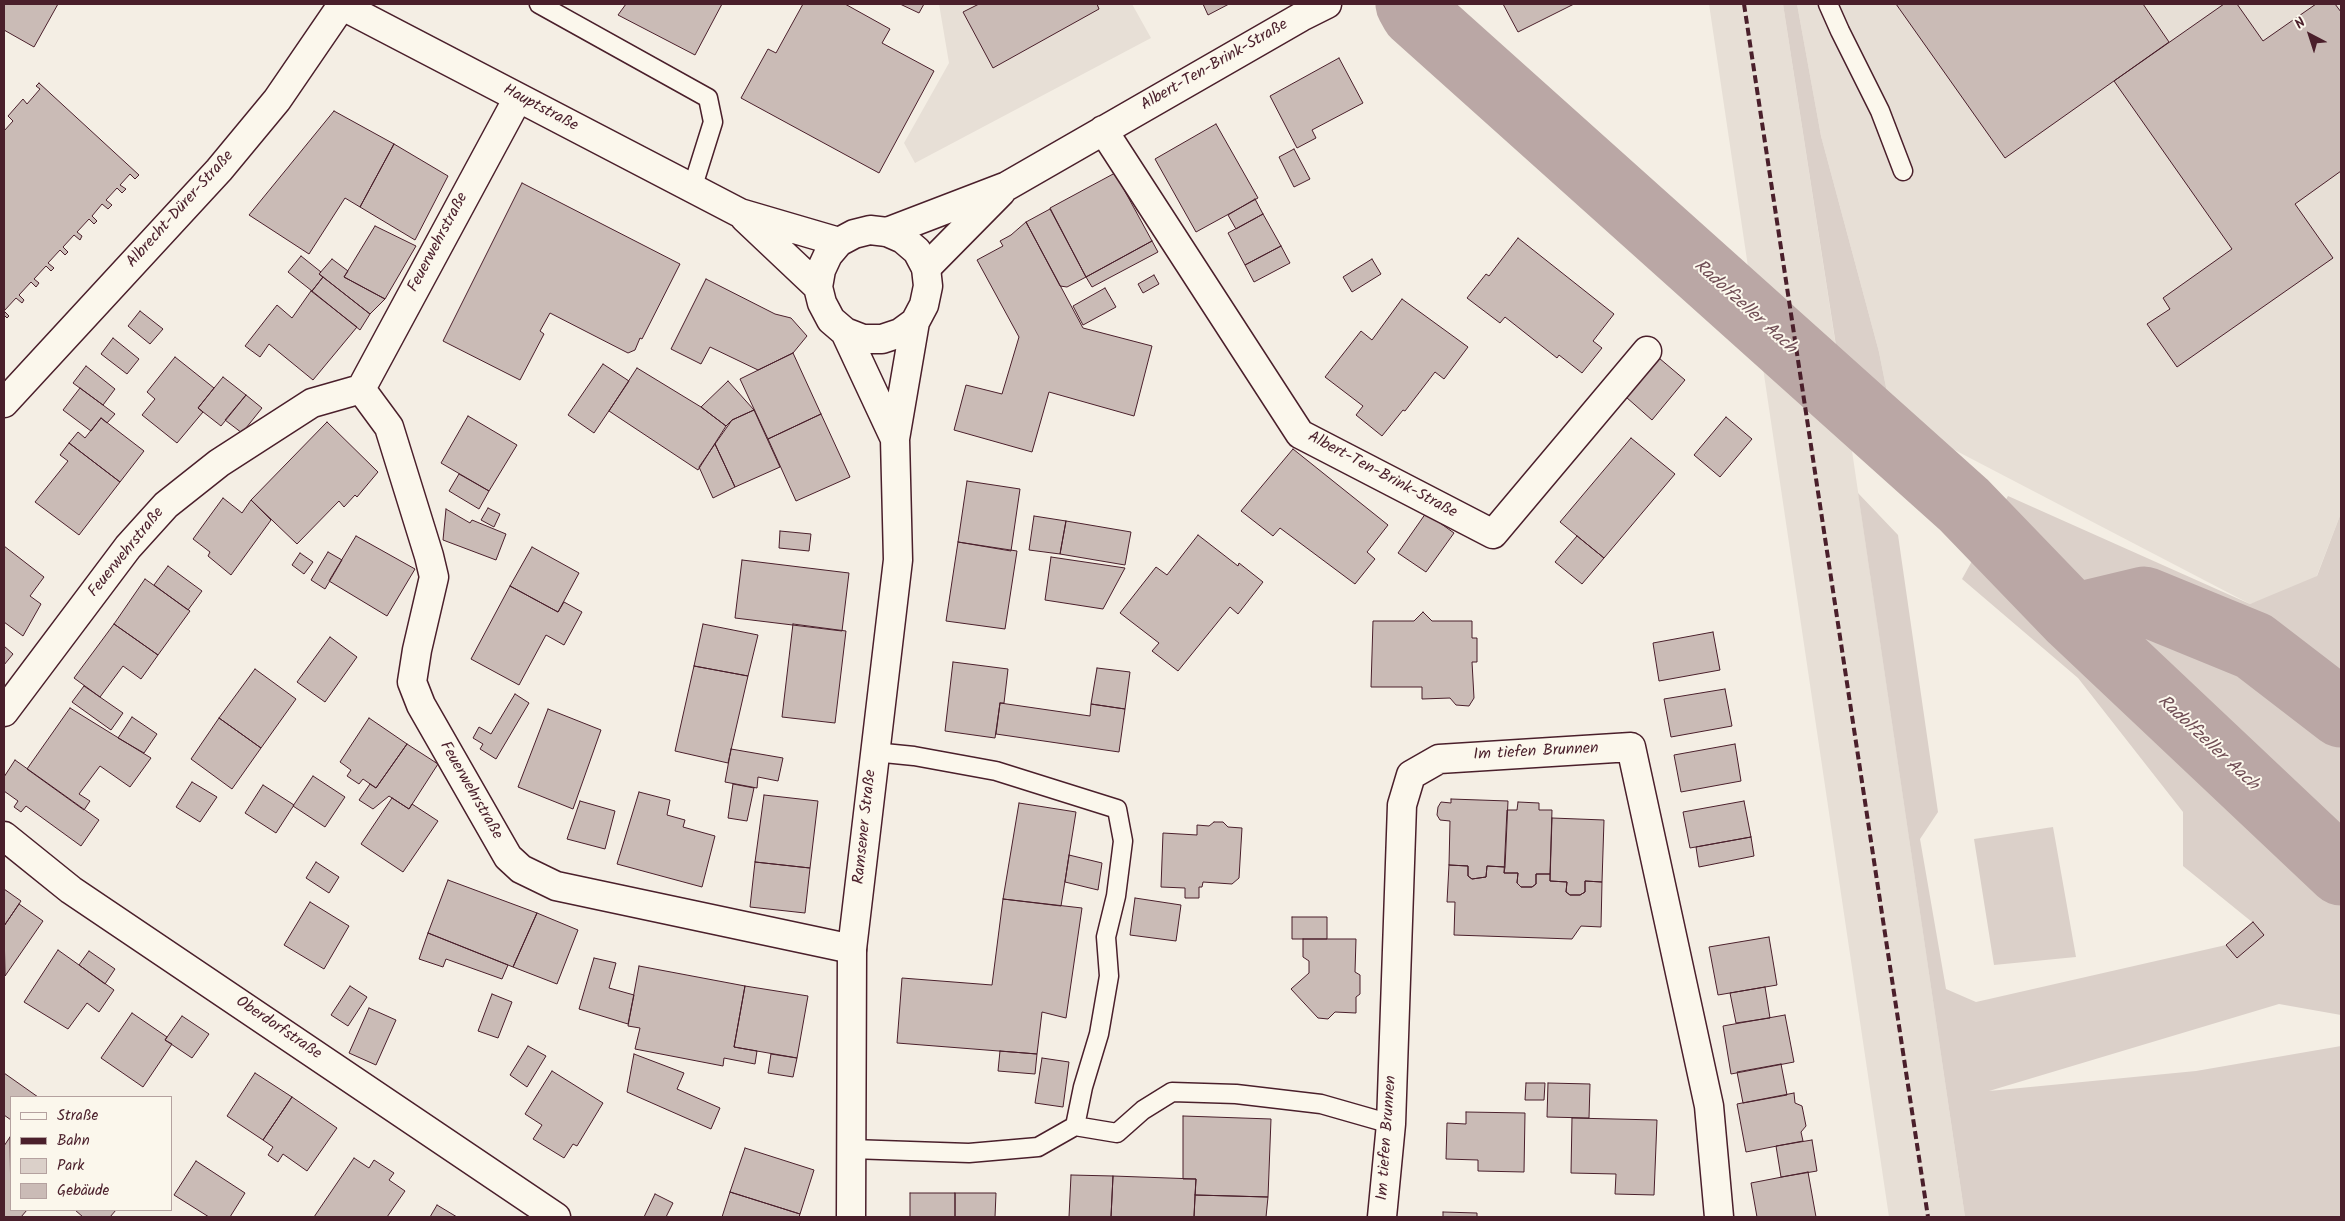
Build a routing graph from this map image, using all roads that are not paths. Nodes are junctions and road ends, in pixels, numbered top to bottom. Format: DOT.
graph roads {
  1 [pos="341,4"];
  2 [pos="539,4"];
  3 [pos="1327,4"];
  4 [pos="1828,4"];
  5 [pos="518,98"];
  6 [pos="1103,130"];
  7 [pos="1902,171"];
  8 [pos="1007,186"];
  9 [pos="692,188"];
  10 [pos="740,213"];
  11 [pos="887,232"];
  12 [pos="839,242"];
  13 [pos="926,268"];
  14 [pos="818,287"];
  15 [pos="915,322"];
  16 [pos="845,332"];
  17 [pos="1648,351"];
  18 [pos="361,389"];
  19 [pos="4,403"];
  20 [pos="895,439"];
  21 [pos="4,712"];
  22 [pos="874,752"];
  23 [pos="4,836"];
  24 [pos="852,949"];
  25 [pos="1391,1124"];
  26 [pos="1075,1126"];
  27 [pos="851,1149"];
  28 [pos="556,1217"];
  29 [pos="851,1217"];
  30 [pos="1382,1217"];
  31 [pos="1719,1217"];
  1 -- 5 [label="street, Hauptstraße"];
  1 -- 19 [label="street, Albrecht-Dürer-Straße"];
  2 -- 9 [label="lane"];
  3 -- 6 [label="street, Albert-Ten-Brink-Straße"];
  4 -- 7 [label="lane"];
  5 -- 9 [label="street, Hauptstraße"];
  5 -- 18 [label="street, Feuerwehrstraße"];
  6 -- 8 [label="street, Albert-Ten-Brink-Straße"];
  6 -- 17 [label="street, Albert-Ten-Brink-Straße"];
  8 -- 11 [label="street, Albert-Ten-Brink-Straße"];
  8 -- 13 [label="street, Albert-Ten-Brink-Straße"];
  9 -- 10 [label="street, Hauptstraße"];
  10 -- 12 [label="street"];
  10 -- 14 [label="street"];
  11 -- 12 [label="street"];
  11 -- 13 [label="street"];
  12 -- 14 [label="street"];
  13 -- 15 [label="street"];
  14 -- 16 [label="street"];
  15 -- 16 [label="street"];
  15 -- 20 [label="street, Ramsener Straße"];
  16 -- 20 [label="street, Ramsener Straße"];
  18 -- 21 [label="street, Feuerwehrstraße"];
  18 -- 24 [label="street, Feuerwehrstraße"];
  20 -- 22 [label="street, Ramsener Straße"];
  22 -- 24 [label="street, Ramsener Straße"];
  22 -- 26 [label="lane"];
  23 -- 28 [label="street, Oberdorfstraße"];
  24 -- 27 [label="street, Ramsener Straße"];
  25 -- 26 [label="lane"];
  25 -- 30 [label="street, Im tiefen Brunnen"];
  25 -- 31 [label="street, Im tiefen Brunnen"];
  26 -- 27 [label="lane"];
  27 -- 29 [label="street, Ramsener Straße"];
}
